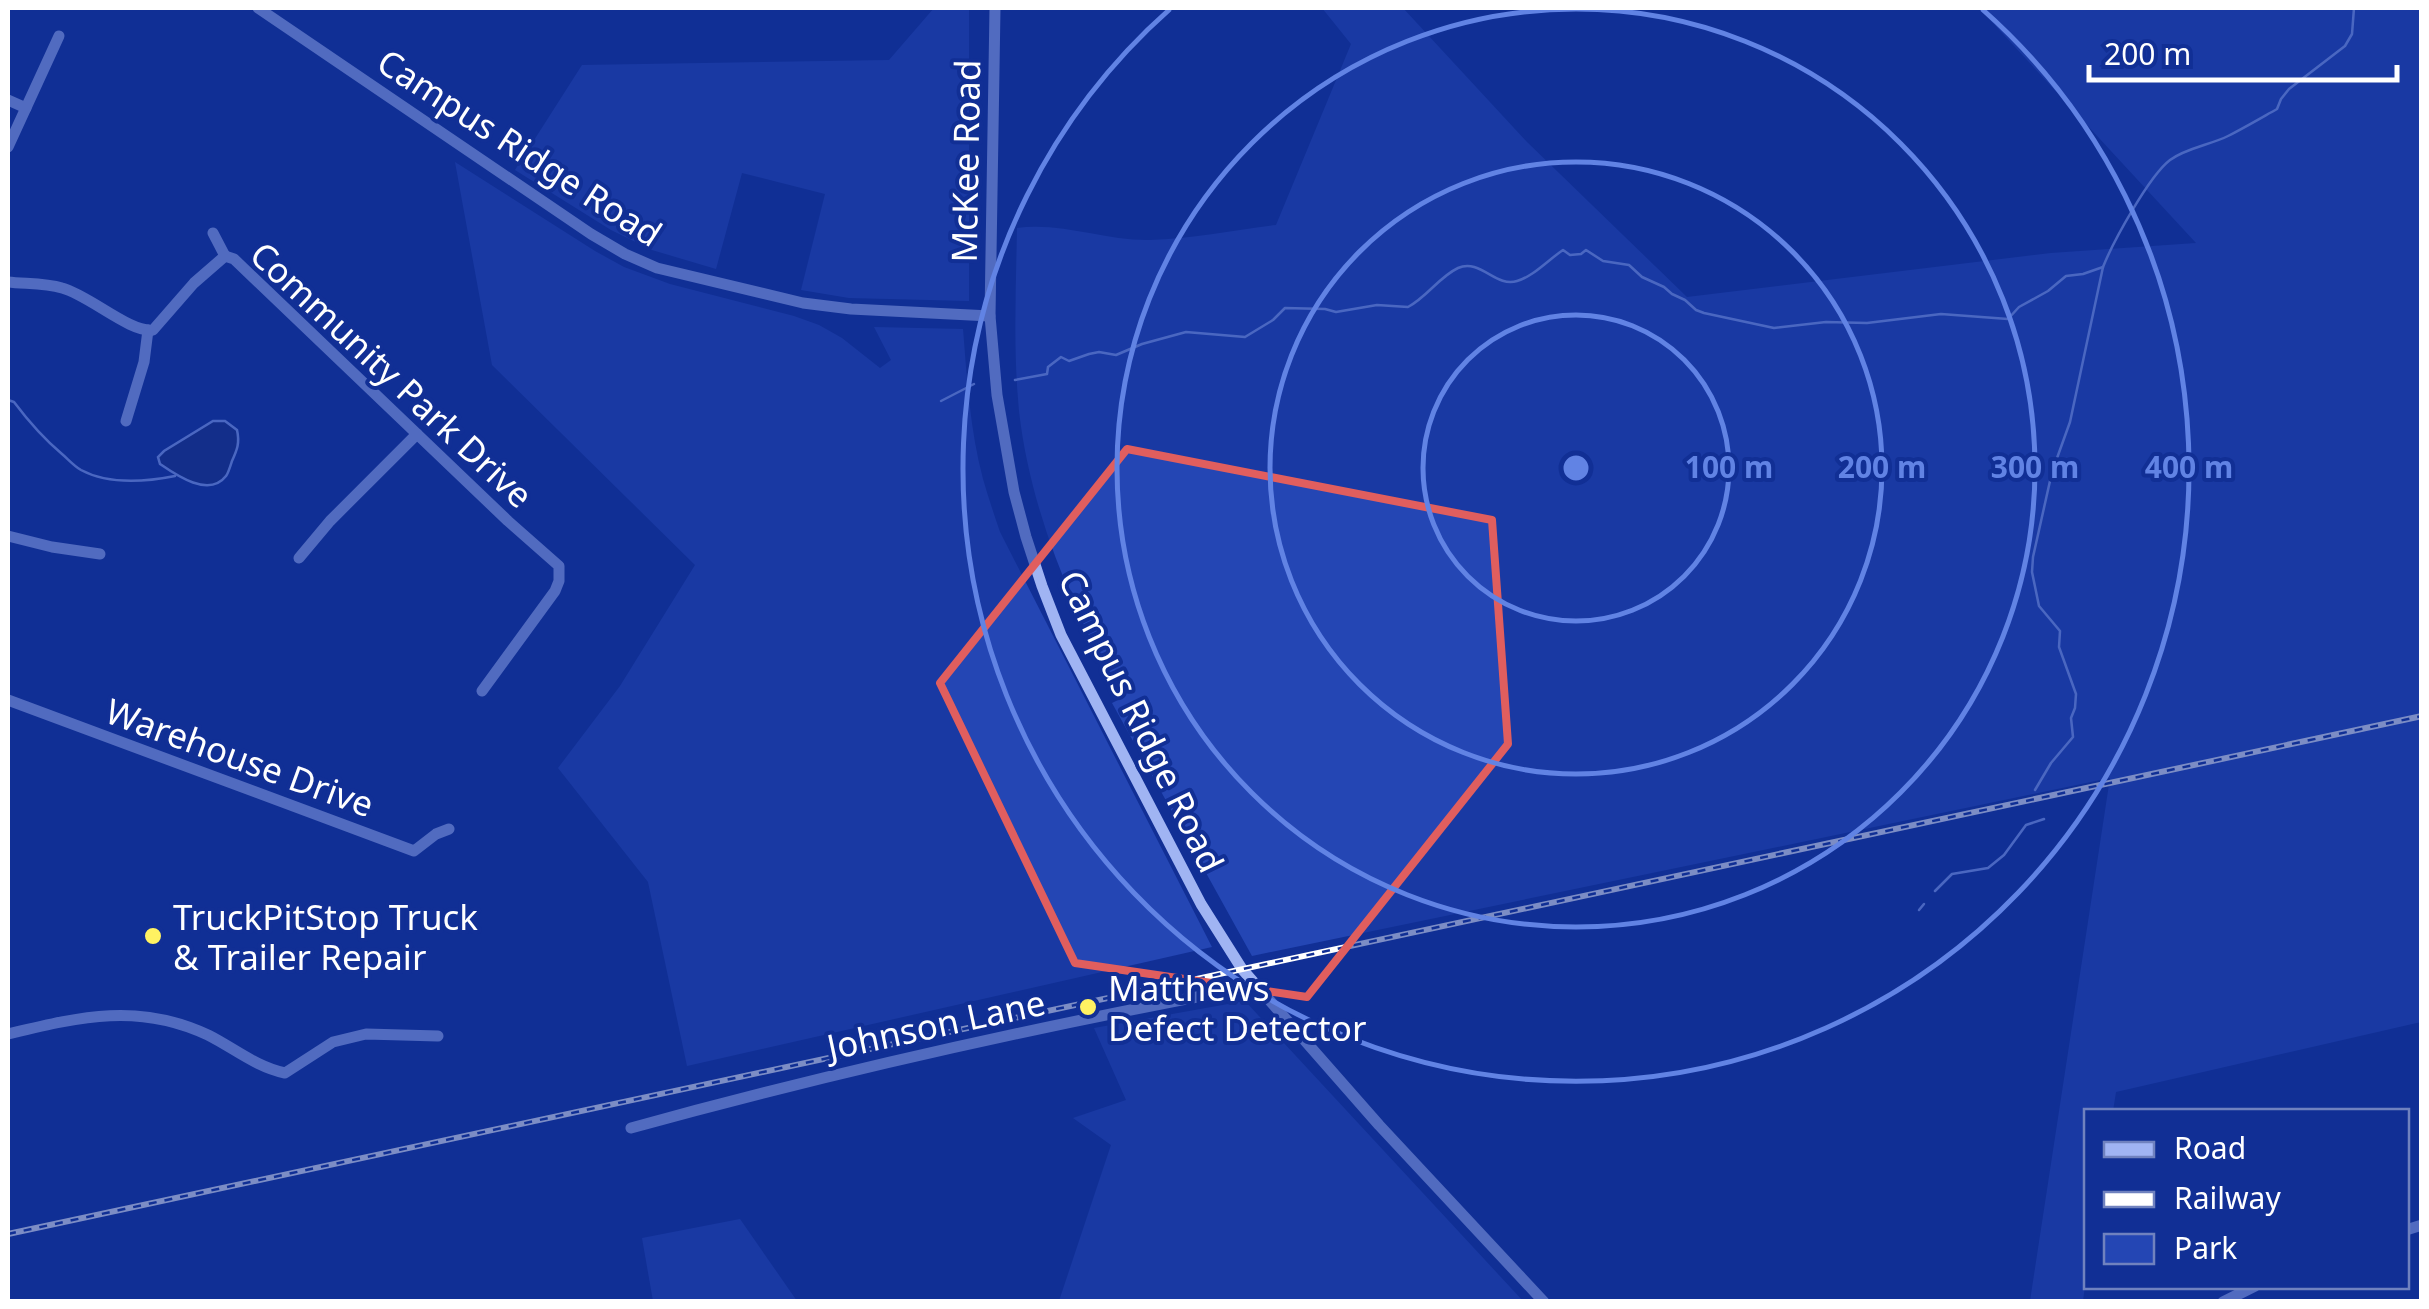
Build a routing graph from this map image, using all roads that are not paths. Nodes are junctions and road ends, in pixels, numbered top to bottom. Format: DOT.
graph roads {
  1 [pos="258,8"];
  2 [pos="995,8"];
  3 [pos="60,36"];
  4 [pos="8,100"];
  5 [pos="26,108"];
  6 [pos="8,147"];
  7 [pos="213,232"];
  8 [pos="225,256"];
  9 [pos="8,282"];
  10 [pos="990,316"];
  11 [pos="148,330"];
  12 [pos="126,421"];
  13 [pos="417,434"];
  14 [pos="8,536"];
  15 [pos="100,554"];
  16 [pos="299,558"];
  17 [pos="482,691"];
  18 [pos="8,700"];
  19 [pos="449,829"];
  20 [pos="1255,986"];
  21 [pos="8,1034"];
  22 [pos="438,1036"];
  23 [pos="631,1128"];
  24 [pos="2249,1289"];
  25 [pos="1544,1302"];
  26 [pos="2223,1302"];
  1 -- 10 [label="street, Campus Ridge Road"];
  2 -- 10 [label="street, McKee Road"];
  3 -- 5 [label="street"];
  4 -- 5 [label="street"];
  5 -- 6 [label="street"];
  7 -- 8 [label="street"];
  8 -- 11 [label="street, Community Park Drive"];
  8 -- 13 [label="street, Community Park Drive"];
  9 -- 11 [label="street"];
  10 -- 20 [label="street, Campus Ridge Road"];
  11 -- 12 [label="street"];
  13 -- 16 [label="street"];
  13 -- 17 [label="street, Community Park Drive"];
  14 -- 15 [label="street"];
  18 -- 19 [label="street, Warehouse Drive"];
  20 -- 23 [label="street, Johnson Lane"];
  20 -- 25 [label="street, Campus Ridge Road"];
  21 -- 22 [label="street"];
  24 -- 26 [label="street"];
}
